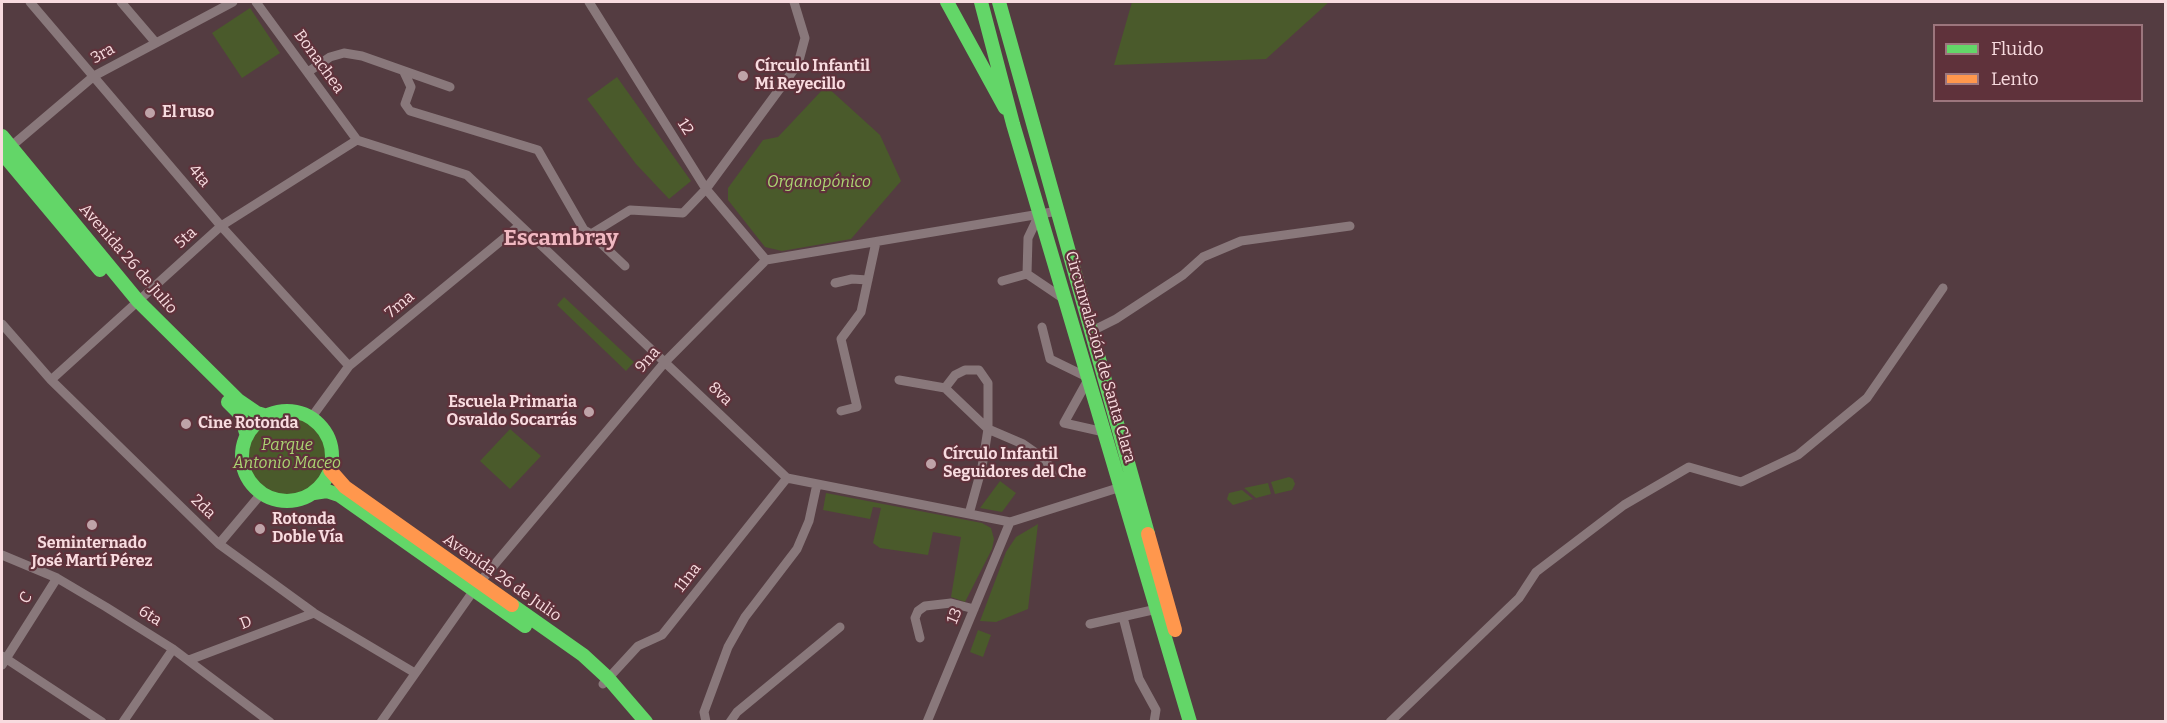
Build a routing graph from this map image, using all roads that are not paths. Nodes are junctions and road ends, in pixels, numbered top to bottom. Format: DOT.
graph roads {
  1 [pos="30,2"];
  2 [pos="122,2"];
  3 [pos="233,2"];
  4 [pos="256,2"];
  5 [pos="589,2"];
  6 [pos="794,2"];
  7 [pos="947,2"];
  8 [pos="981,2"];
  9 [pos="999,2"];
  10 [pos="156,43"];
  11 [pos="308,72"];
  12 [pos="404,72"];
  13 [pos="94,76"];
  14 [pos="421,78"];
  15 [pos="411,87"];
  16 [pos="450,87"];
  17 [pos="1013,124"];
  18 [pos="357,140"];
  19 [pos="3,149"];
  20 [pos="706,189"];
  21 [pos="1058,211"];
  22 [pos="1040,214"];
  23 [pos="222,226"];
  24 [pos="519,226"];
  25 [pos="1350,226"];
  26 [pos="591,234"];
  27 [pos="876,242"];
  28 [pos="766,260"];
  29 [pos="625,266"];
  30 [pos="1027,274"];
  31 [pos="867,280"];
  32 [pos="1002,281"];
  33 [pos="835,283"];
  34 [pos="1943,288"];
  35 [pos="1065,300"];
  36 [pos="135,304"];
  37 [pos="2,326"];
  38 [pos="1042,327"];
  39 [pos="1092,331"];
  40 [pos="665,363"];
  41 [pos="349,366"];
  42 [pos="1089,378"];
  43 [pos="51,380"];
  44 [pos="899,380"];
  45 [pos="945,388"];
  46 [pos="841,411"];
  47 [pos="267,416"];
  48 [pos="311,418"];
  49 [pos="988,429"];
  50 [pos="1104,432"];
  51 [pos="247,436"];
  52 [pos="330,470"];
  53 [pos="1052,474"];
  54 [pos="787,478"];
  55 [pos="817,484"];
  56 [pos="1121,487"];
  57 [pos="314,493"];
  58 [pos="261,494"];
  59 [pos="969,514"];
  60 [pos="1010,522"];
  61 [pos="219,544"];
  62 [pos="2,555"];
  63 [pos="57,578"];
  64 [pos="476,587"];
  65 [pos="974,609"];
  66 [pos="1157,609"];
  67 [pos="314,613"];
  68 [pos="1123,617"];
  69 [pos="1090,624"];
  70 [pos="840,627"];
  71 [pos="920,638"];
  72 [pos="173,649"];
  73 [pos="3,660"];
  74 [pos="189,660"];
  75 [pos="1178,664"];
  76 [pos="415,673"];
  77 [pos="606,681"];
  78 [pos="270,721"];
  79 [pos="102,722"];
  80 [pos="123,722"];
  81 [pos="381,722"];
  82 [pos="634,722"];
  83 [pos="646,722"];
  84 [pos="706,722"];
  85 [pos="730,722"];
  86 [pos="927,722"];
  87 [pos="1154,722"];
  88 [pos="1190,722"];
  89 [pos="1201,722"];
  90 [pos="1390,722"];
  1 -- 13 [label="street, 4ta"];
  2 -- 10 [label="street"];
  3 -- 10 [label="street, 3ra"];
  4 -- 11 [label="street, Bonachea"];
  5 -- 20 [label="street, 12"];
  6 -- 20 [label="street"];
  7 -- 17 [label="main road"];
  8 -- 17 [label="main road, Circunvalación de Santa Clara"];
  9 -- 21 [label="main road, Circunvalación de Santa Clara"];
  10 -- 13 [label="street, 3ra"];
  11 -- 12 [label="street"];
  11 -- 18 [label="street, Bonachea"];
  12 -- 14 [label="street"];
  12 -- 15 [label="street"];
  13 -- 19 [label="street, 3ra"];
  13 -- 23 [label="street, 4ta"];
  14 -- 15 [label="street"];
  14 -- 16 [label="street"];
  15 -- 26 [label="street"];
  17 -- 22 [label="main road, Circunvalación de Santa Clara"];
  18 -- 23 [label="street, 5ta"];
  18 -- 24 [label="street, 8va"];
  19 -- 36 [label="main road, Avenida 26 de Julio"];
  20 -- 26 [label="street"];
  20 -- 28 [label="street, 12"];
  21 -- 22 [label="street"];
  21 -- 39 [label="main road, Circunvalación de Santa Clara"];
  22 -- 27 [label="street"];
  22 -- 30 [label="street"];
  22 -- 35 [label="main road, Circunvalación de Santa Clara"];
  23 -- 36 [label="street, 5ta"];
  23 -- 41 [label="street, 4ta"];
  24 -- 40 [label="street, 8va"];
  24 -- 41 [label="street, 7ma"];
  25 -- 39 [label="street"];
  26 -- 29 [label="street"];
  27 -- 28 [label="street"];
  27 -- 31 [label="street"];
  28 -- 40 [label="street, 9na"];
  30 -- 32 [label="street"];
  30 -- 35 [label="street"];
  31 -- 33 [label="street"];
  31 -- 46 [label="street"];
  34 -- 90 [label="street"];
  35 -- 42 [label="main road, Circunvalación de Santa Clara"];
  36 -- 43 [label="street, 5ta"];
  36 -- 47 [label="main road, Avenida 26 de Julio"];
  36 -- 51 [label="main road, Avenida 26 de Julio"];
  37 -- 43 [label="street, 2da"];
  38 -- 42 [label="street"];
  39 -- 75 [label="main road, Circunvalación de Santa Clara"];
  40 -- 54 [label="street, 8va"];
  40 -- 64 [label="street, 9na"];
  41 -- 48 [label="street, 7ma"];
  42 -- 50 [label="main road, Circunvalación de Santa Clara"];
  42 -- 50 [label="street"];
  43 -- 61 [label="street, 2da"];
  44 -- 45 [label="street"];
  45 -- 49 [label="street"];
  45 -- 49 [label="street"];
  47 -- 48 [label="main road"];
  47 -- 51 [label="main road"];
  48 -- 52 [label="main road"];
  49 -- 53 [label="street"];
  49 -- 59 [label="street"];
  50 -- 56 [label="main road, Circunvalación de Santa Clara"];
  51 -- 58 [label="main road"];
  52 -- 57 [label="main road"];
  52 -- 64 [label="main road, Avenida 26 de Julio"];
  54 -- 55 [label="street"];
  54 -- 77 [label="street, 11na"];
  55 -- 59 [label="street"];
  55 -- 84 [label="street"];
  56 -- 60 [label="street"];
  56 -- 66 [label="main road, Circunvalación de Santa Clara"];
  57 -- 58 [label="main road"];
  57 -- 64 [label="main road, Avenida 26 de Julio"];
  58 -- 61 [label="street"];
  59 -- 60 [label="street"];
  60 -- 65 [label="street, 13"];
  61 -- 67 [label="street, 2da"];
  62 -- 63 [label="street, 6ta"];
  63 -- 72 [label="street, 6ta"];
  63 -- 73 [label="street, C"];
  64 -- 76 [label="street, 9na"];
  64 -- 77 [label="main road, Avenida 26 de Julio"];
  65 -- 71 [label="street"];
  65 -- 86 [label="street, 13"];
  66 -- 68 [label="street"];
  66 -- 75 [label="main road, Circunvalación de Santa Clara"];
  67 -- 74 [label="street, D"];
  67 -- 76 [label="street, 2da"];
  68 -- 69 [label="street"];
  68 -- 87 [label="street"];
  70 -- 85 [label="street"];
  72 -- 74 [label="street, 6ta"];
  72 -- 80 [label="street"];
  73 -- 79 [label="street"];
  74 -- 78 [label="street, 6ta"];
  75 -- 88 [label="main road, Circunvalación de Santa Clara"];
  75 -- 89 [label="main road, Circunvalación de Santa Clara"];
  76 -- 81 [label="street, 9na"];
  77 -- 82 [label="main road, Avenida 26 de Julio"];
  77 -- 83 [label="main road, Avenida 26 de Julio"];
}
